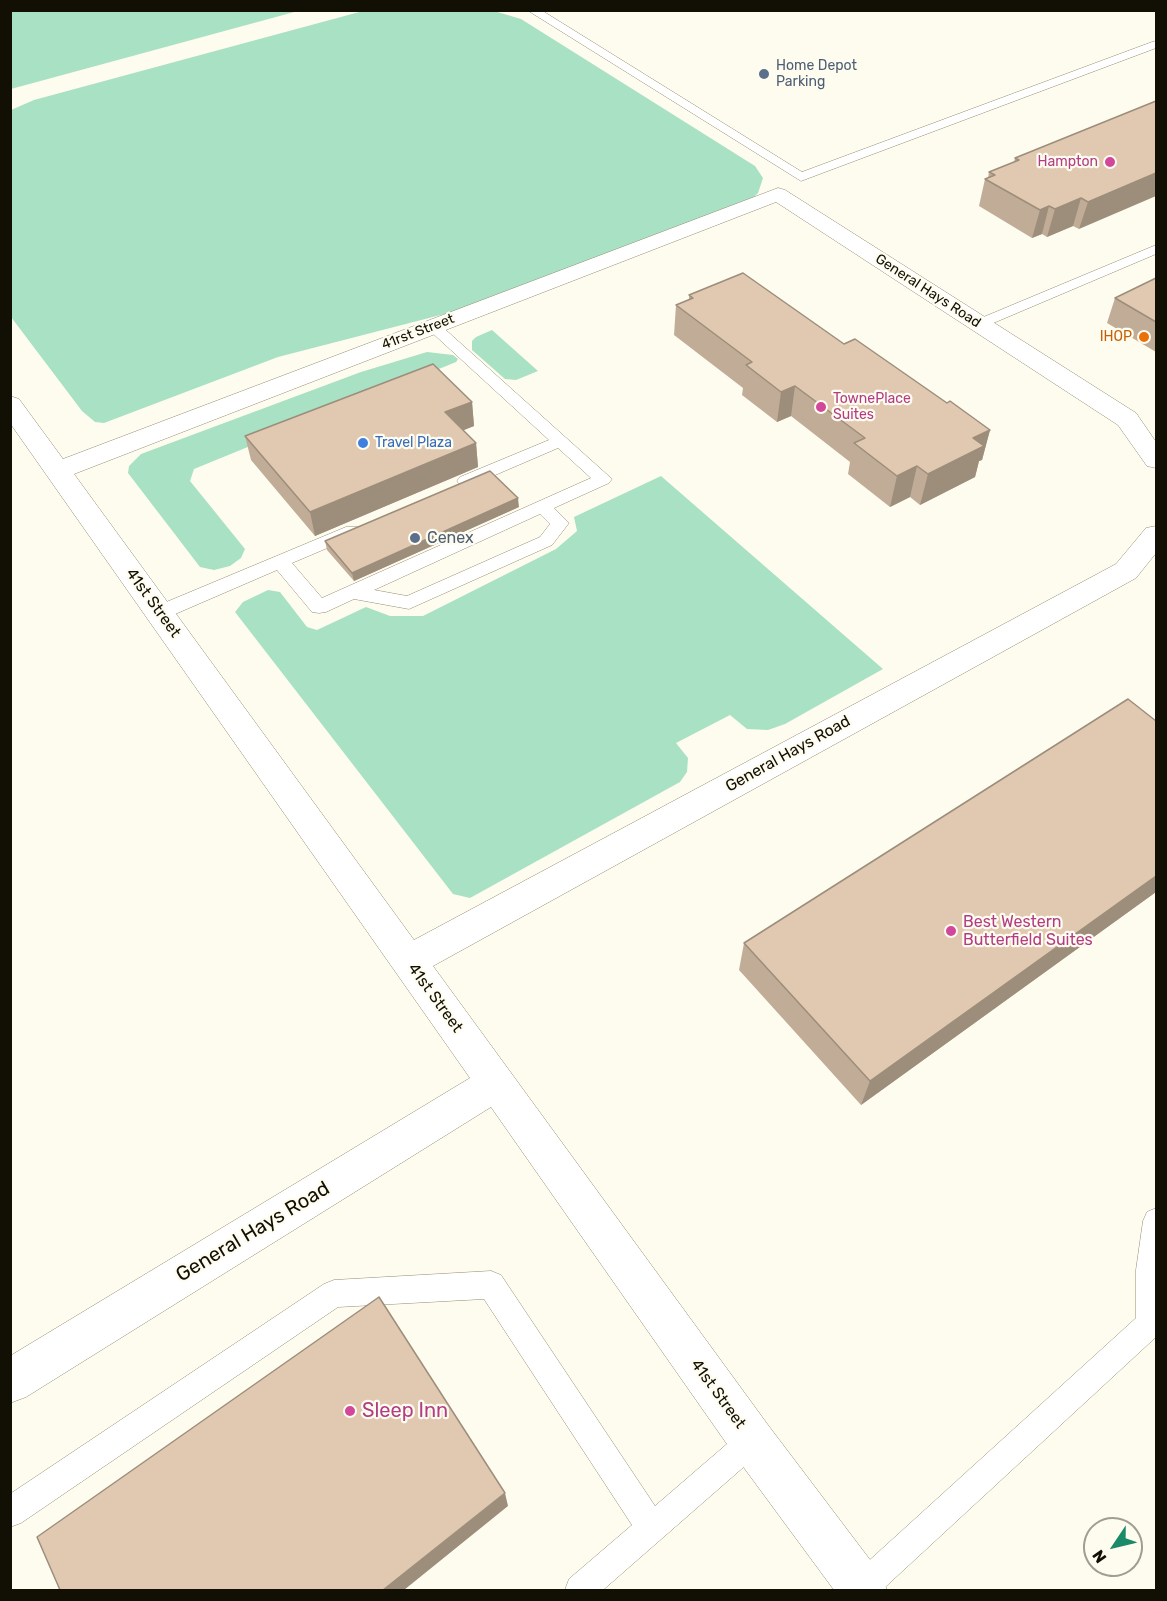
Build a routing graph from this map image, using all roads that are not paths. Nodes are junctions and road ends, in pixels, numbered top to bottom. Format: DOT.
graph roads {
  1 [pos="532,10"];
  2 [pos="1156,44"];
  3 [pos="801,177"];
  4 [pos="778,194"];
  5 [pos="1156,249"];
  6 [pos="979,324"];
  7 [pos="433,326"];
  8 [pos="10,404"];
  9 [pos="560,441"];
  10 [pos="1156,460"];
  11 [pos="57,470"];
  12 [pos="453,487"];
  13 [pos="542,506"];
  14 [pos="367,525"];
  15 [pos="1156,535"];
  16 [pos="281,562"];
  17 [pos="353,592"];
  18 [pos="159,613"];
  19 [pos="409,961"];
  20 [pos="496,1083"];
  21 [pos="1156,1221"];
  22 [pos="1153,1327"];
  23 [pos="10,1381"];
  24 [pos="752,1441"];
  25 [pos="10,1512"];
  26 [pos="652,1528"];
  27 [pos="862,1589"];
  28 [pos="580,1590"];
  1 -- 3 [label="lane"];
  2 -- 3 [label="lane"];
  3 -- 4 [label="lane"];
  4 -- 6 [label="street, General Hays Road"];
  4 -- 7 [label="street, 41rst Street"];
  5 -- 6 [label="lane"];
  6 -- 10 [label="street, General Hays Road"];
  7 -- 9 [label="lane"];
  7 -- 11 [label="street, 41rst Street"];
  8 -- 11 [label="street, 41st Street"];
  9 -- 12 [label="lane"];
  9 -- 13 [label="lane"];
  11 -- 18 [label="street, 41st Street"];
  13 -- 17 [label="lane"];
  13 -- 17 [label="lane"];
  14 -- 16 [label="lane"];
  15 -- 19 [label="street, General Hays Road"];
  16 -- 17 [label="lane"];
  16 -- 18 [label="lane"];
  18 -- 19 [label="street, 41st Street"];
  19 -- 20 [label="street, 41st Street"];
  20 -- 23 [label="street, General Hays Road"];
  20 -- 24 [label="street, 41st Street"];
  21 -- 22 [label="lane"];
  22 -- 27 [label="lane"];
  24 -- 26 [label="lane"];
  24 -- 27 [label="street, 41st Street"];
  25 -- 26 [label="lane"];
  26 -- 28 [label="lane"];
}
